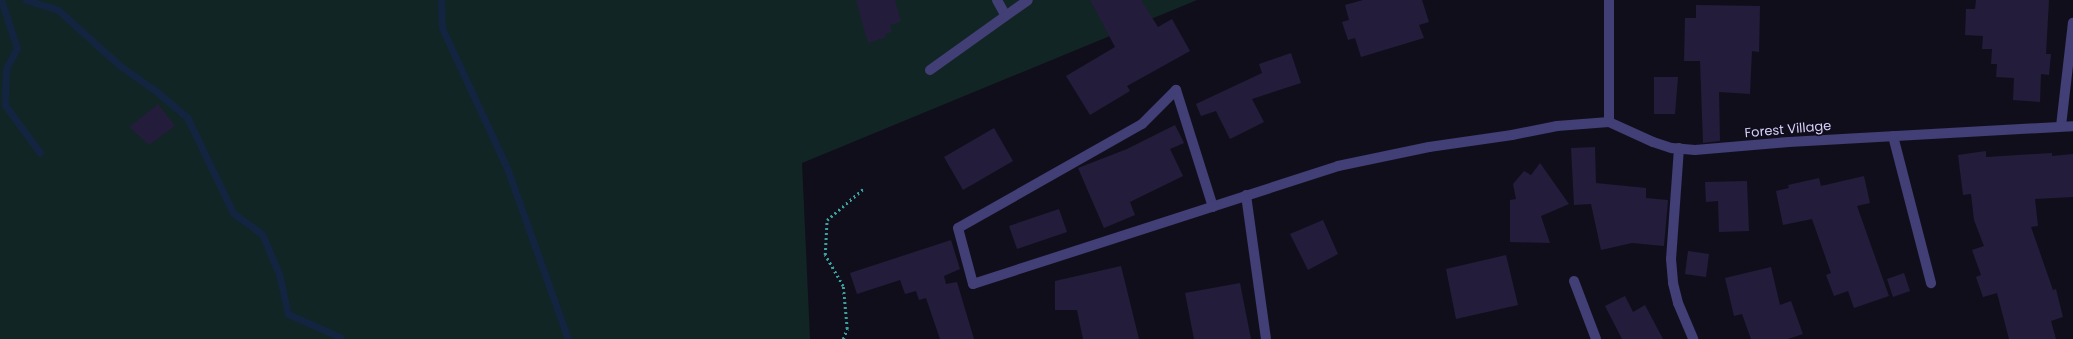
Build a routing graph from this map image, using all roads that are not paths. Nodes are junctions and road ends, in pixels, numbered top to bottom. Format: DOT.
graph roads {
  1 [pos="997,0"];
  2 [pos="1028,0"];
  3 [pos="1609,0"];
  4 [pos="1006,16"];
  5 [pos="2073,23"];
  6 [pos="930,70"];
  7 [pos="1609,122"];
  8 [pos="2061,126"];
  9 [pos="2073,126"];
  10 [pos="1893,136"];
  11 [pos="1679,148"];
  12 [pos="1246,195"];
  13 [pos="1213,207"];
  14 [pos="1574,281"];
  15 [pos="1932,283"];
  16 [pos="1266,339"];
  17 [pos="1596,339"];
  18 [pos="1694,339"];
  1 -- 4 [label="street"];
  2 -- 4 [label="street"];
  3 -- 7 [label="street"];
  4 -- 6 [label="street"];
  5 -- 8 [label="street"];
  7 -- 11 [label="street, Forest Village"];
  7 -- 12 [label="street, Forest Village"];
  8 -- 9 [label="street, Forest Village"];
  8 -- 10 [label="street, Forest Village"];
  10 -- 11 [label="street, Forest Village"];
  10 -- 15 [label="street"];
  11 -- 18 [label="street"];
  12 -- 13 [label="street, Forest Village"];
  12 -- 16 [label="street"];
  13 -- 13 [label="street, Forest Village"];
  14 -- 17 [label="street"];
}
